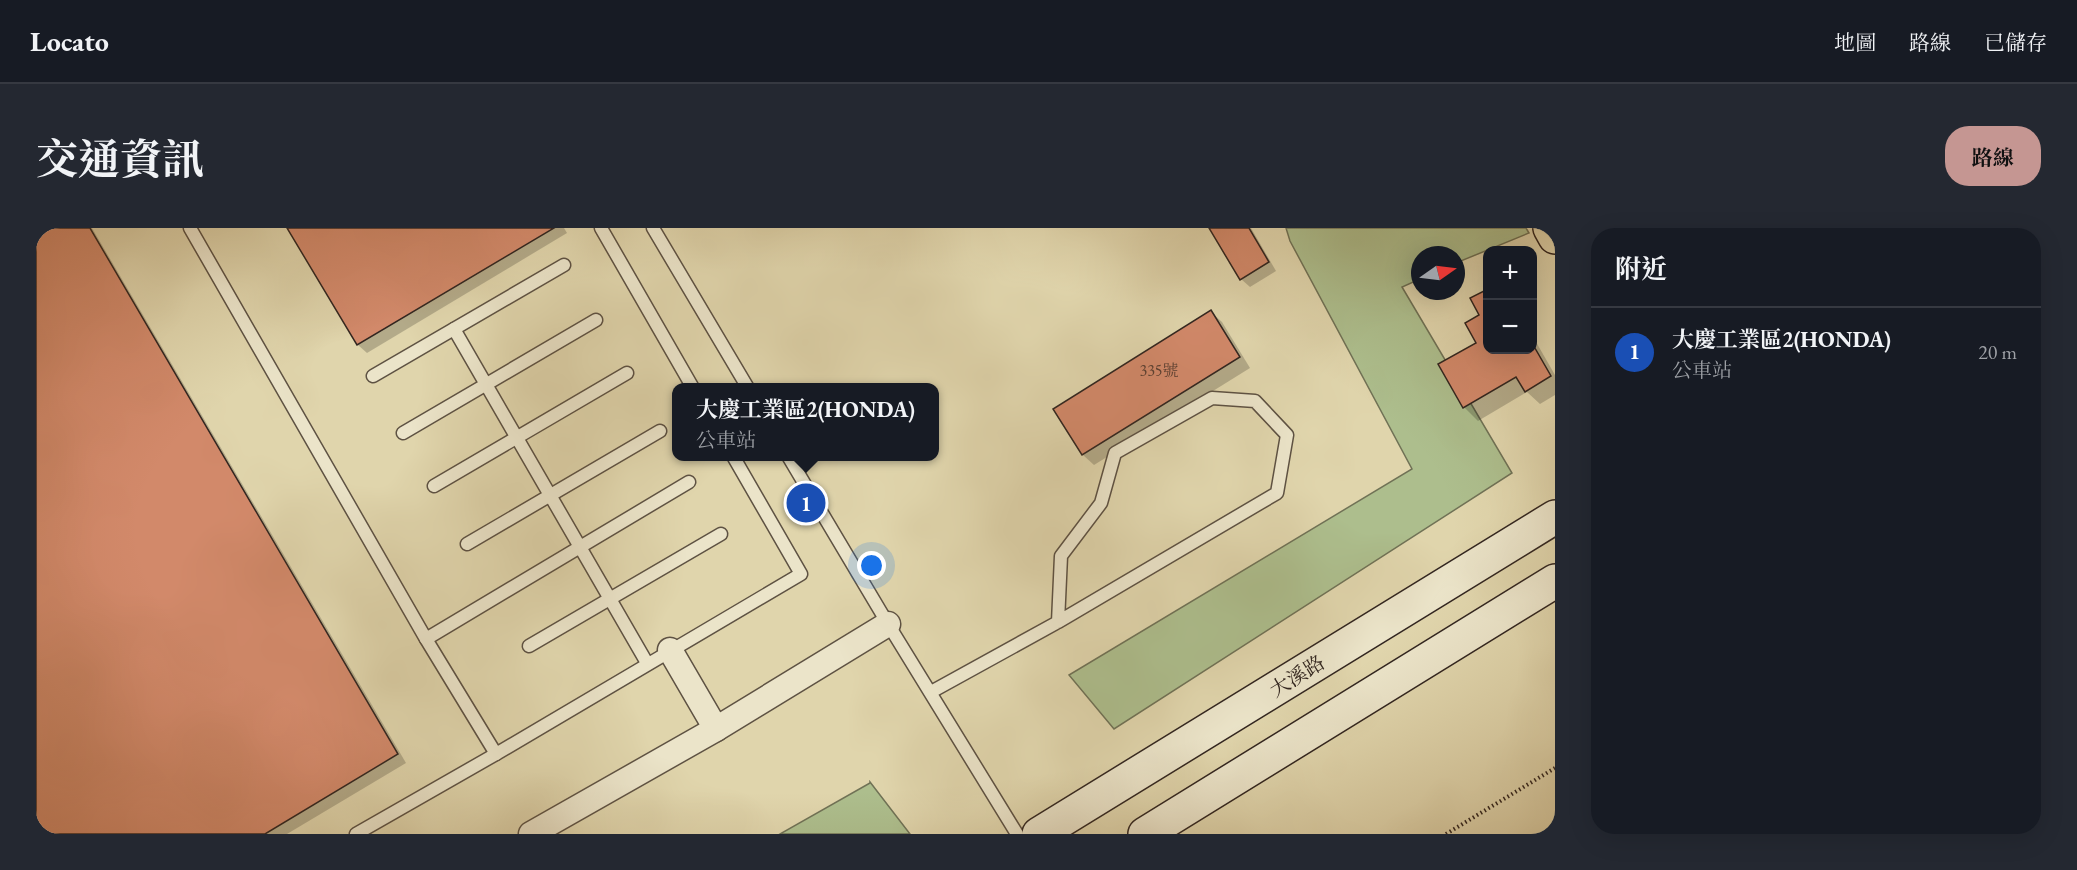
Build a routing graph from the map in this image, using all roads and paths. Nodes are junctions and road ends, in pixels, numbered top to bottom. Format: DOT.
graph roads {
  1 [pos="190,228"];
  2 [pos="600,228"];
  3 [pos="653,228"];
  4 [pos="1550,228"];
  5 [pos="1555,237"];
  6 [pos="564,265"];
  7 [pos="596,320"];
  8 [pos="454,329"];
  9 [pos="627,373"];
  10 [pos="373,376"];
  11 [pos="691,383"];
  12 [pos="746,383"];
  13 [pos="486,385"];
  14 [pos="660,431"];
  15 [pos="403,433"];
  16 [pos="516,438"];
  17 [pos="736,461"];
  18 [pos="791,461"];
  19 [pos="689,483"];
  20 [pos="434,486"];
  21 [pos="550,495"];
  22 [pos="1555,517"];
  23 [pos="721,534"];
  24 [pos="467,544"];
  25 [pos="580,547"];
  26 [pos="1555,581"];
  27 [pos="610,599"];
  28 [pos="1058,622"];
  29 [pos="888,624"];
  30 [pos="426,639"];
  31 [pos="529,646"];
  32 [pos="670,650"];
  33 [pos="647,663"];
  34 [pos="931,692"];
  35 [pos="716,729"];
  36 [pos="496,754"];
  37 [pos="1555,768"];
  38 [pos="356,834"];
  39 [pos="531,834"];
  40 [pos="1017,834"];
  41 [pos="1039,834"];
  42 [pos="1145,834"];
  43 [pos="1446,834"];
  1 -- 30 [label="lane"];
  2 -- 11 [label="lane"];
  3 -- 12 [label="lane"];
  4 -- 5 [label="main road"];
  6 -- 8 [label="lane"];
  7 -- 13 [label="lane"];
  8 -- 10 [label="lane"];
  8 -- 13 [label="lane"];
  9 -- 16 [label="lane"];
  13 -- 15 [label="lane"];
  13 -- 16 [label="lane"];
  14 -- 21 [label="lane"];
  16 -- 20 [label="lane"];
  16 -- 21 [label="lane"];
  17 -- 32 [label="lane"];
  18 -- 29 [label="lane"];
  19 -- 25 [label="lane"];
  21 -- 24 [label="lane"];
  21 -- 25 [label="lane"];
  22 -- 41 [label="main road, 大溪路"];
  23 -- 27 [label="lane"];
  25 -- 27 [label="lane"];
  25 -- 30 [label="lane"];
  26 -- 42 [label="main road"];
  27 -- 31 [label="lane"];
  27 -- 33 [label="lane"];
  28 -- 28 [label="lane"];
  28 -- 34 [label="lane"];
  29 -- 34 [label="lane"];
  29 -- 35 [label="street"];
  30 -- 36 [label="lane"];
  32 -- 33 [label="lane"];
  32 -- 35 [label="street"];
  33 -- 36 [label="lane"];
  34 -- 40 [label="lane"];
  35 -- 39 [label="street"];
  36 -- 38 [label="lane"];
  37 -- 43 [label="path"];
}
